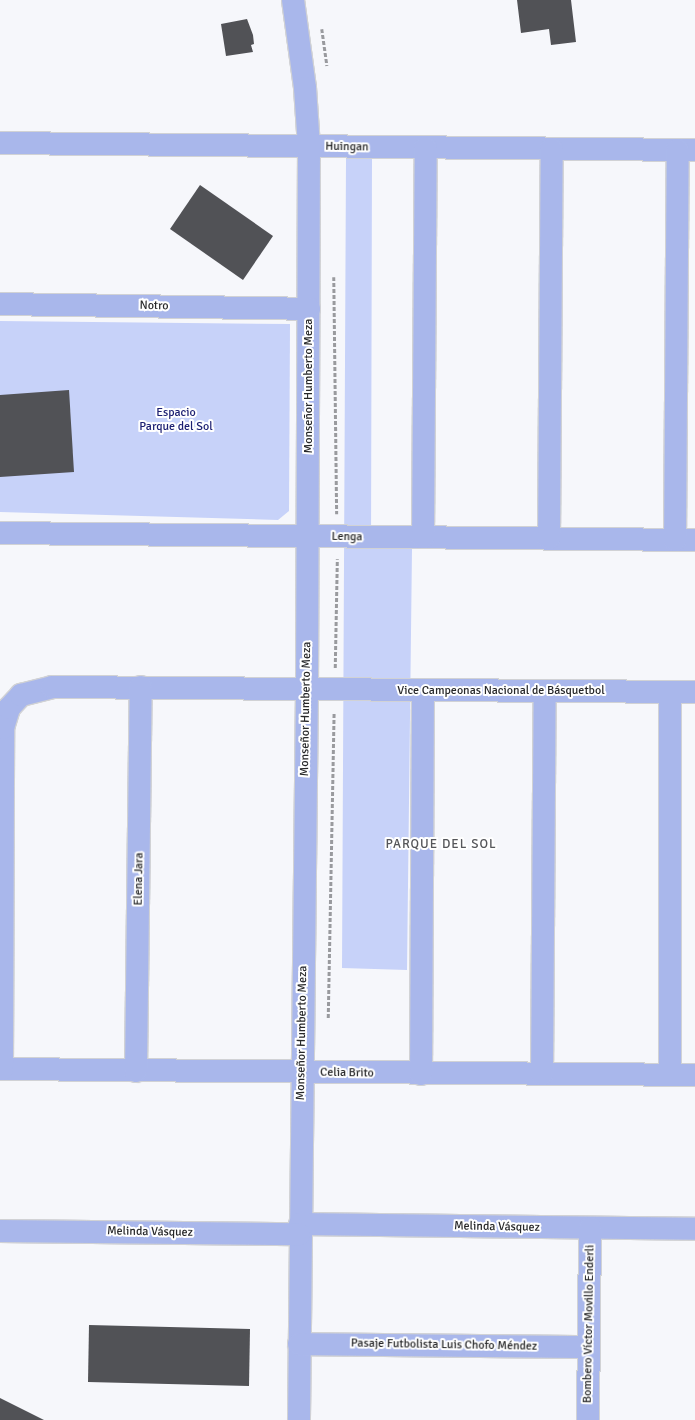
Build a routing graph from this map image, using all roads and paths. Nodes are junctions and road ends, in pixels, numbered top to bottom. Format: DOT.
graph roads {
  1 [pos="293,0"];
  2 [pos="0,143"];
  3 [pos="309,146"];
  4 [pos="426,148"];
  5 [pos="552,149"];
  6 [pos="686,150"];
  7 [pos="0,304"];
  8 [pos="309,309"];
  9 [pos="0,533"];
  10 [pos="307,536"];
  11 [pos="423,537"];
  12 [pos="549,538"];
  13 [pos="685,540"];
  14 [pos="141,687"];
  15 [pos="307,690"];
  16 [pos="424,690"];
  17 [pos="545,691"];
  18 [pos="670,692"];
  19 [pos="695,692"];
  20 [pos="1,925"];
  21 [pos="1,1069"];
  22 [pos="136,1071"];
  23 [pos="302,1072"];
  24 [pos="421,1074"];
  25 [pos="542,1074"];
  26 [pos="670,1075"];
  27 [pos="695,1075"];
  28 [pos="590,1228"];
  29 [pos="300,1229"];
  30 [pos="695,1229"];
  31 [pos="0,1231"];
  32 [pos="299,1344"];
  33 [pos="589,1347"];
  34 [pos="299,1420"];
  35 [pos="588,1420"];
  1 -- 3 [label="street, Monseñor Humberto Meza"];
  2 -- 3 [label="street, Huingan"];
  3 -- 4 [label="street, Huingan"];
  3 -- 8 [label="street, Monseñor Humberto Meza"];
  4 -- 5 [label="street, Huingan"];
  4 -- 11 [label="street"];
  5 -- 6 [label="street, Huingan"];
  5 -- 12 [label="street"];
  6 -- 13 [label="street"];
  7 -- 8 [label="street, Notro"];
  8 -- 10 [label="street, Monseñor Humberto Meza"];
  9 -- 10 [label="street, Lenga"];
  10 -- 11 [label="street, Lenga"];
  10 -- 15 [label="street, Monseñor Humberto Meza"];
  11 -- 12 [label="street, Lenga"];
  12 -- 13 [label="street, Lenga"];
  14 -- 15 [label="street, Vice Campeonas Nacional de Básquetbol"];
  14 -- 20 [label="street, Vice Campeonas Nacional de Básquetbol"];
  14 -- 22 [label="street, Elena Jara"];
  15 -- 16 [label="street, Vice Campeonas Nacional de Básquetbol"];
  15 -- 23 [label="street, Monseñor Humberto Meza"];
  16 -- 17 [label="street, Vice Campeonas Nacional de Básquetbol"];
  16 -- 24 [label="street"];
  17 -- 18 [label="street, Vice Campeonas Nacional de Básquetbol"];
  17 -- 25 [label="street"];
  18 -- 19 [label="street, Vice Campeonas Nacional de Básquetbol"];
  18 -- 26 [label="street"];
  20 -- 21 [label="street"];
  21 -- 22 [label="street, Celia Brito"];
  22 -- 23 [label="street, Celia Brito"];
  23 -- 24 [label="street, Celia Brito"];
  23 -- 29 [label="street, Monseñor Humberto Meza"];
  24 -- 25 [label="street, Celia Brito"];
  25 -- 26 [label="street, Celia Brito"];
  26 -- 27 [label="street, Celia Brito"];
  28 -- 29 [label="street, Melinda Vásquez"];
  28 -- 30 [label="street, Melinda Vásquez"];
  28 -- 33 [label="street, Bombero Víctor Movillo Enderli"];
  29 -- 31 [label="street, Melinda Vásquez"];
  29 -- 32 [label="street, Monseñor Humberto Meza"];
  32 -- 33 [label="street, Pasaje Futbolista Luis Chofo Méndez"];
  32 -- 34 [label="street, Monseñor Humberto Meza"];
  33 -- 35 [label="street, Bombero Víctor Movillo Enderli"];
}
